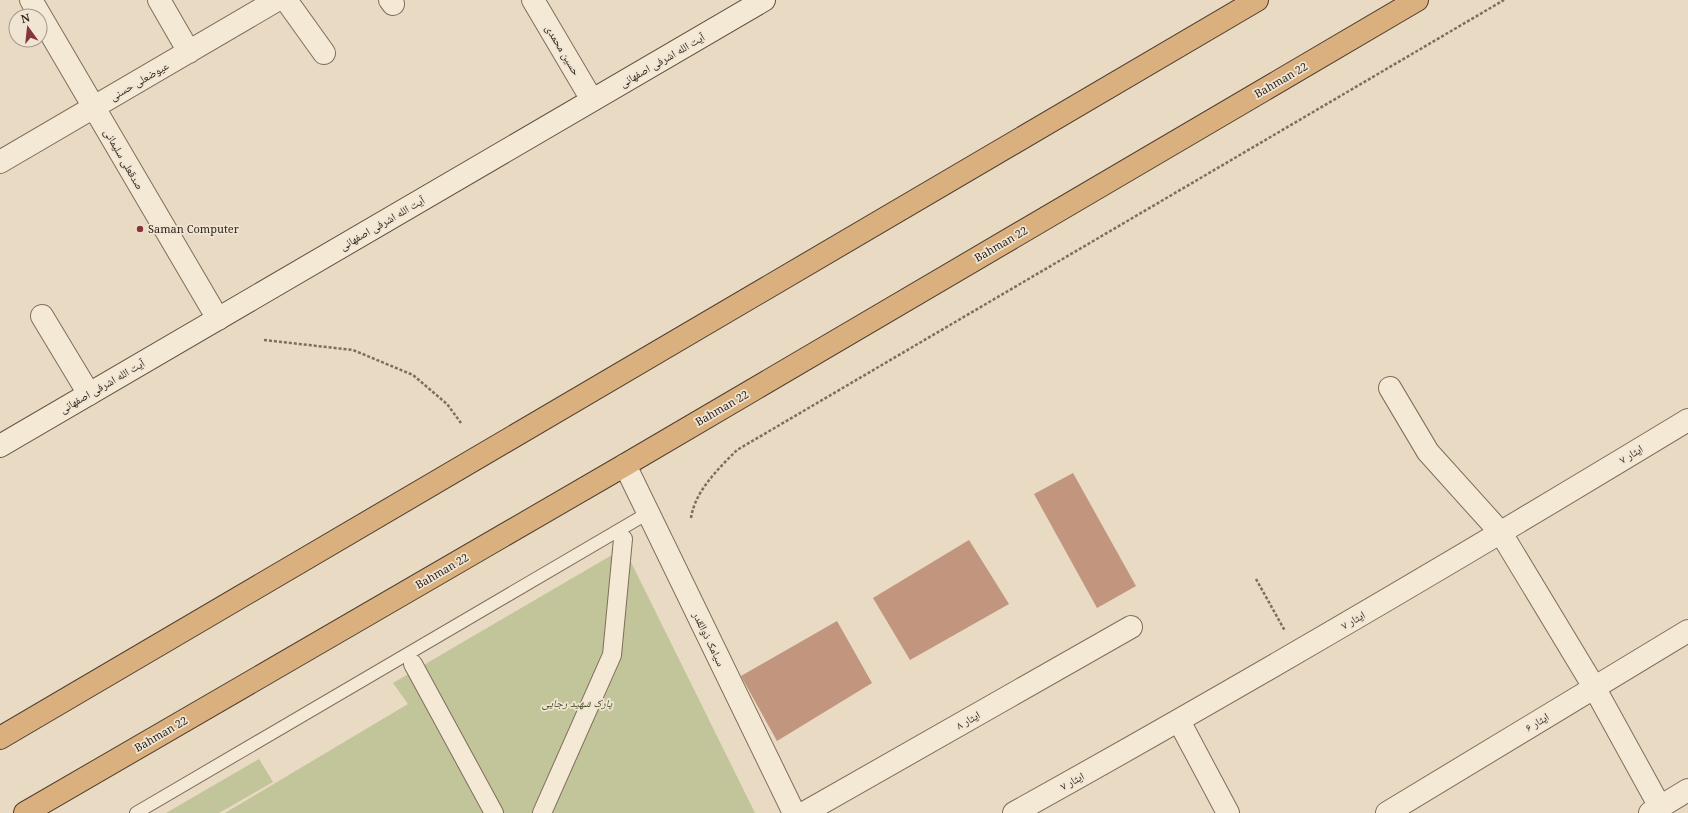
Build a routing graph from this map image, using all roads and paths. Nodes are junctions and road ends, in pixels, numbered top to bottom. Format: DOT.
graph roads {
  1 [pos="31,0"];
  2 [pos="159,0"];
  3 [pos="277,0"];
  4 [pos="286,0"];
  5 [pos="533,0"];
  6 [pos="764,0"];
  7 [pos="1257,0"];
  8 [pos="1417,0"];
  9 [pos="1504,0"];
  10 [pos="250,7"];
  11 [pos="189,52"];
  12 [pos="324,53"];
  13 [pos="592,100"];
  14 [pos="94,107"];
  15 [pos="0,162"];
  16 [pos="42,316"];
  17 [pos="218,319"];
  18 [pos="264,340"];
  19 [pos="1390,388"];
  20 [pos="89,394"];
  21 [pos="1688,420"];
  22 [pos="461,423"];
  23 [pos="0,446"];
  24 [pos="625,465"];
  25 [pos="648,513"];
  26 [pos="691,518"];
  27 [pos="1501,534"];
  28 [pos="623,539"];
  29 [pos="1256,579"];
  30 [pos="1131,627"];
  31 [pos="1688,631"];
  32 [pos="1298,652"];
  33 [pos="413,664"];
  34 [pos="1594,687"];
  35 [pos="1179,721"];
  36 [pos="0,738"];
  37 [pos="1688,790"];
  38 [pos="1655,810"];
  39 [pos="25,813"];
  40 [pos="136,813"];
  41 [pos="494,813"];
  42 [pos="542,813"];
  43 [pos="794,813"];
  44 [pos="804,813"];
  45 [pos="1014,813"];
  46 [pos="1228,813"];
  47 [pos="1387,813"];
  1 -- 14 [label="street, صدقعلی سلیمانی"];
  2 -- 11 [label="street"];
  3 -- 10 [label="street, عیوضعلی حسنی"];
  4 -- 12 [label="street"];
  5 -- 13 [label="street, حسین محمدی"];
  6 -- 13 [label="street, آیت الله اشرفی اصفهانی"];
  7 -- 36 [label="highway"];
  8 -- 24 [label="highway, Bahman 22"];
  9 -- 26 [label="path"];
  10 -- 11 [label="street, عیوضعلی حسنی"];
  11 -- 14 [label="street, عیوضعلی حسنی"];
  13 -- 17 [label="street, آیت الله اشرفی اصفهانی"];
  14 -- 15 [label="street, عیوضعلی حسنی"];
  14 -- 17 [label="street, صدقعلی سلیمانی"];
  16 -- 20 [label="street"];
  17 -- 20 [label="street, آیت الله اشرفی اصفهانی"];
  18 -- 22 [label="path"];
  19 -- 27 [label="street"];
  20 -- 23 [label="street, آیت الله اشرفی اصفهانی"];
  21 -- 27 [label="street, ایثار ۷"];
  24 -- 25 [label="street, سیامک ذوالقدر"];
  24 -- 39 [label="highway, Bahman 22"];
  25 -- 40 [label="lane"];
  25 -- 43 [label="street, سیامک ذوالقدر"];
  27 -- 32 [label="street, ایثار ۷"];
  27 -- 34 [label="street"];
  28 -- 42 [label="street"];
  29 -- 32 [label="path"];
  30 -- 44 [label="street, ایثار ۸"];
  31 -- 34 [label="street, ایثار ۶"];
  32 -- 35 [label="street, ایثار ۷"];
  33 -- 41 [label="street"];
  34 -- 38 [label="street"];
  34 -- 47 [label="street, ایثار ۶"];
  35 -- 45 [label="street, ایثار ۷"];
  35 -- 46 [label="street"];
  37 -- 38 [label="street"];
}
